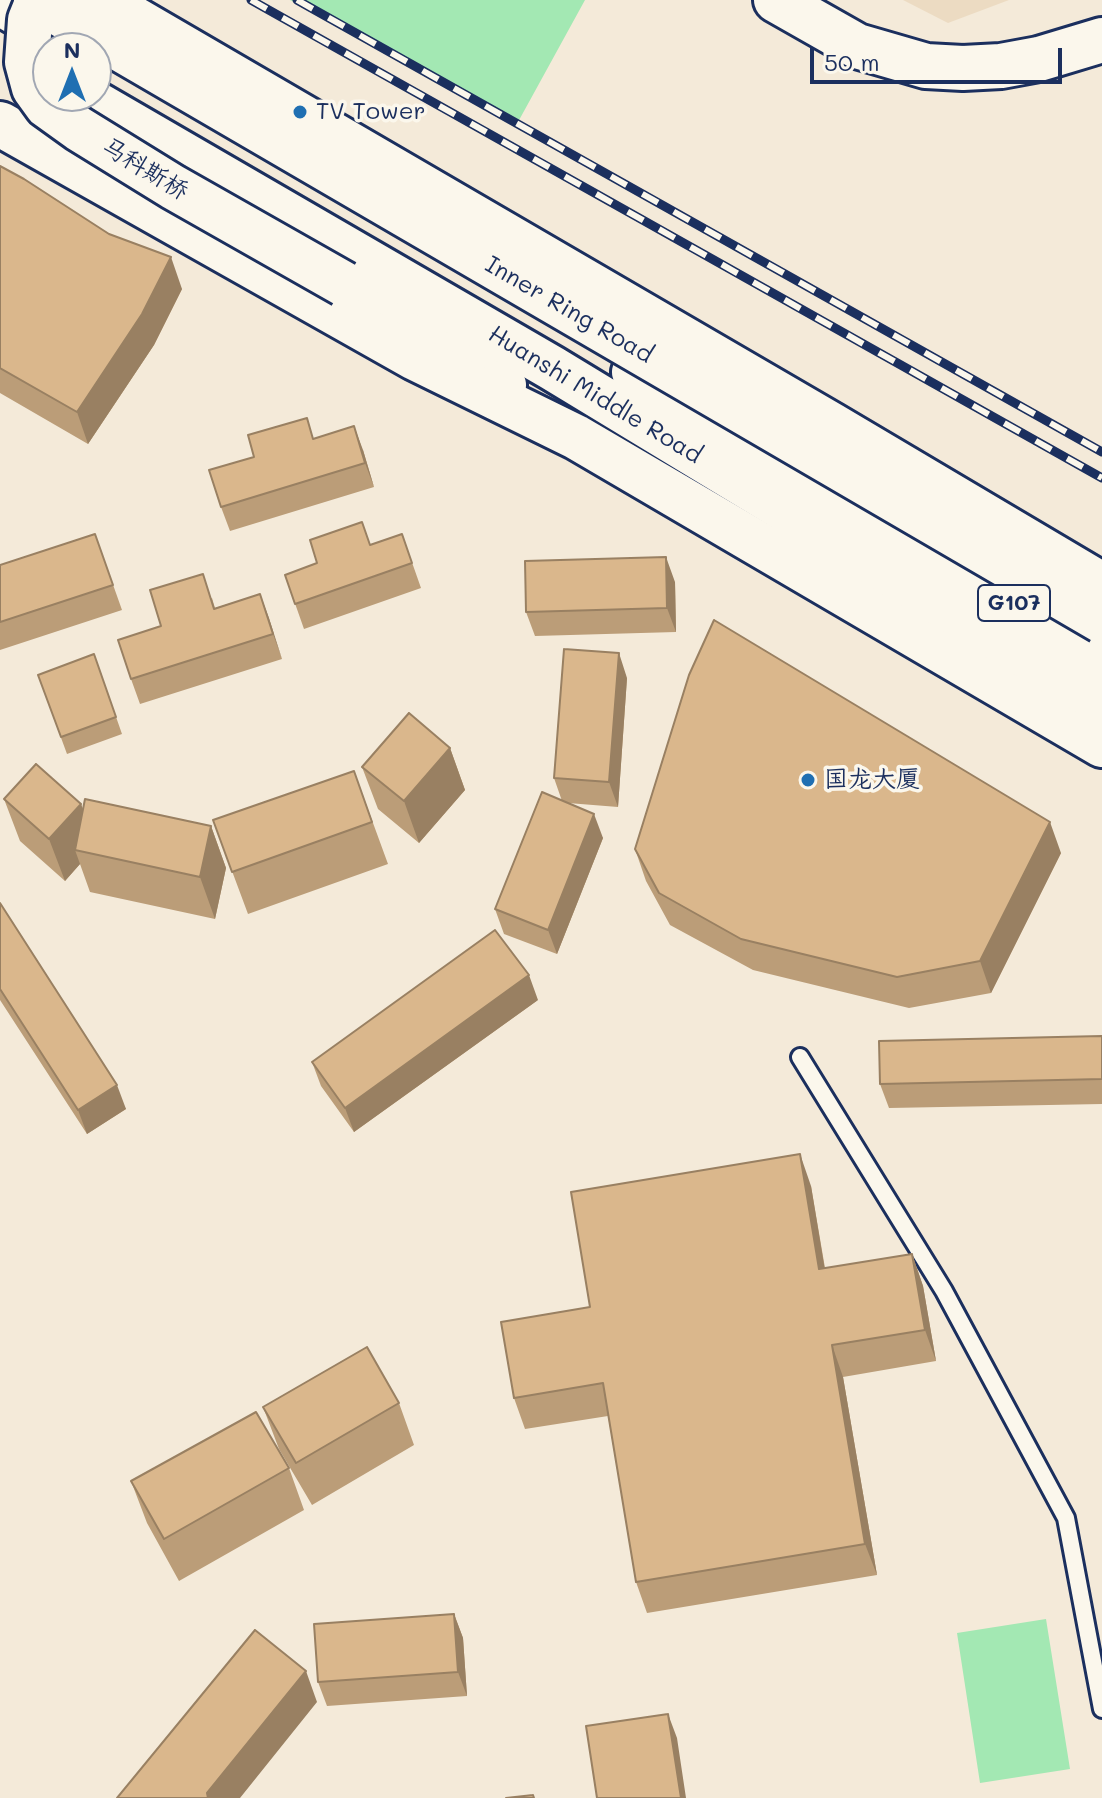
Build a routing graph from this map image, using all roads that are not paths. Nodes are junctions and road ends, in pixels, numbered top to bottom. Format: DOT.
graph roads {
  1 [pos="37,0"];
  2 [pos="73,0"];
  3 [pos="102,0"];
  4 [pos="776,0"];
  5 [pos="0,3"];
  6 [pos="50,32"];
  7 [pos="1102,40"];
  8 [pos="0,49"];
  9 [pos="32,67"];
  10 [pos="112,68"];
  11 [pos="111,112"];
  12 [pos="0,124"];
  13 [pos="576,437"];
  14 [pos="900,485"];
  15 [pos="925,551"];
  16 [pos="1102,585"];
  17 [pos="1102,602"];
  18 [pos="1102,621"];
  19 [pos="1102,655"];
  20 [pos="1102,702"];
  21 [pos="1102,745"];
  22 [pos="800,1057"];
  23 [pos="1102,1709"];
  1 -- 13 [label="main road, 马科斯桥, bridge"];
  1 -- 18 [label="main road, Inner Ring Road, bridge"];
  2 -- 14 [label="main road"];
  3 -- 16 [label="main road, Inner Ring Road, bridge"];
  4 -- 7 [label="main road"];
  5 -- 6 [label="main road"];
  8 -- 9 [label="main road"];
  10 -- 15 [label="main road, Huanshi Middle Road"];
  11 -- 20 [label="main road, Huanshi Middle Road"];
  12 -- 13 [label="main road"];
  13 -- 21 [label="main road, Huanshi Middle Road"];
  14 -- 15 [label="main road"];
  14 -- 17 [label="main road"];
  15 -- 19 [label="main road, Huanshi Middle Road / G107"];
  22 -- 23 [label="lane"];
}
